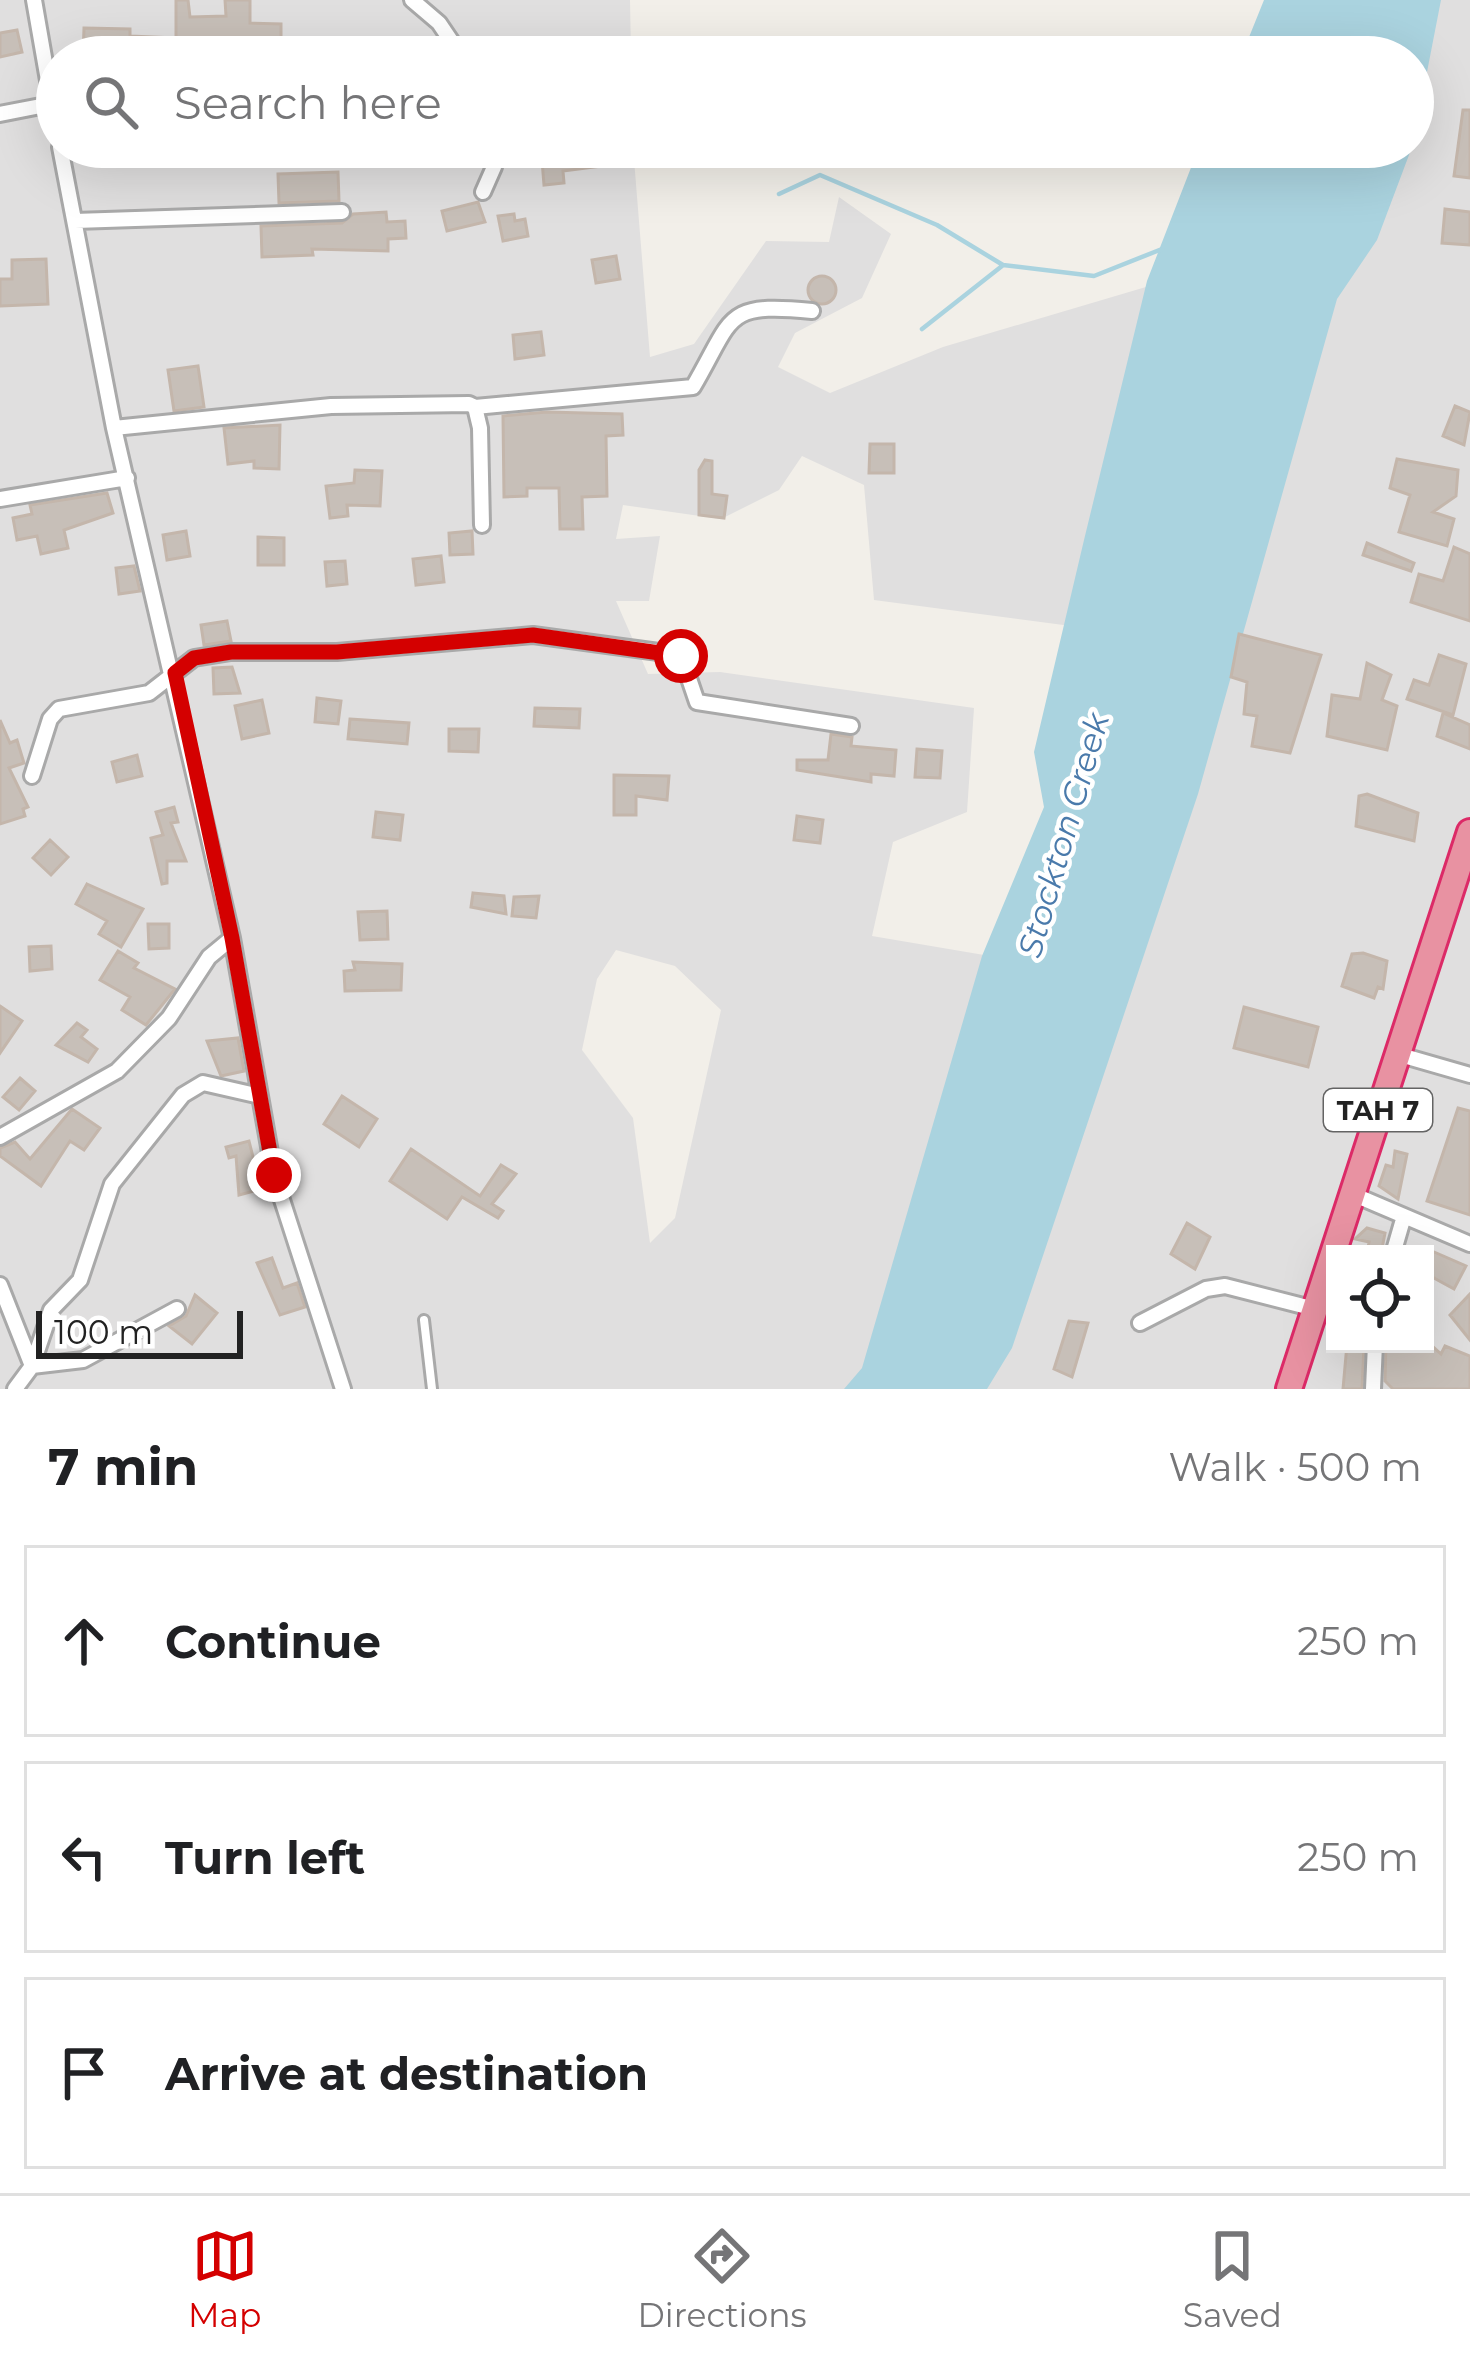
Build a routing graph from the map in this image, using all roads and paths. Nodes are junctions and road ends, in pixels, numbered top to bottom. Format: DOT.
graph roads {
  1 [pos="34,0"];
  2 [pos="412,0"];
  3 [pos="43,36"];
  4 [pos="449,36"];
  5 [pos="36,107"];
  6 [pos="0,114"];
  7 [pos="64,168"];
  8 [pos="494,168"];
  9 [pos="483,192"];
  10 [pos="342,212"];
  11 [pos="75,221"];
  12 [pos="812,310"];
  13 [pos="475,406"];
  14 [pos="114,428"];
  15 [pos="127,478"];
  16 [pos="0,499"];
  17 [pos="482,525"];
  18 [pos="175,673"];
  19 [pos="851,726"];
  20 [pos="32,776"];
  21 [pos="1470,832"];
  22 [pos="232,938"];
  23 [pos="1397,1054"];
  24 [pos="1470,1076"];
  25 [pos="260,1096"];
  26 [pos="0,1137"];
  27 [pos="1350,1193"];
  28 [pos="1404,1216"];
  29 [pos="1470,1244"];
  30 [pos="1396,1245"];
  31 [pos="0,1285"];
  32 [pos="177,1309"];
  33 [pos="1315,1309"];
  34 [pos="424,1320"];
  35 [pos="1140,1323"];
  36 [pos="1375,1353"];
  37 [pos="32,1366"];
  38 [pos="15,1389"];
  39 [pos="343,1389"];
  40 [pos="432,1389"];
  41 [pos="1289,1389"];
  42 [pos="1373,1389"];
  1 -- 3 [label="street"];
  2 -- 4 [label="street"];
  5 -- 6 [label="street"];
  7 -- 11 [label="street"];
  8 -- 9 [label="street"];
  10 -- 11 [label="street"];
  11 -- 14 [label="street"];
  12 -- 13 [label="street"];
  13 -- 14 [label="street"];
  13 -- 17 [label="street"];
  14 -- 15 [label="street"];
  15 -- 16 [label="street"];
  15 -- 18 [label="street"];
  18 -- 19 [label="street"];
  18 -- 20 [label="street"];
  18 -- 22 [label="street"];
  21 -- 23 [label="highway, TAH 7"];
  22 -- 25 [label="street"];
  22 -- 26 [label="street"];
  23 -- 24 [label="street"];
  23 -- 27 [label="highway, TAH 7"];
  25 -- 37 [label="street"];
  25 -- 39 [label="street"];
  27 -- 28 [label="street"];
  27 -- 33 [label="highway, TAH 7"];
  28 -- 29 [label="street"];
  28 -- 30 [label="street"];
  31 -- 37 [label="street"];
  32 -- 37 [label="street"];
  33 -- 35 [label="street"];
  33 -- 41 [label="highway, TAH 7"];
  34 -- 40 [label="lane"];
  36 -- 42 [label="street"];
  37 -- 38 [label="street"];
}
